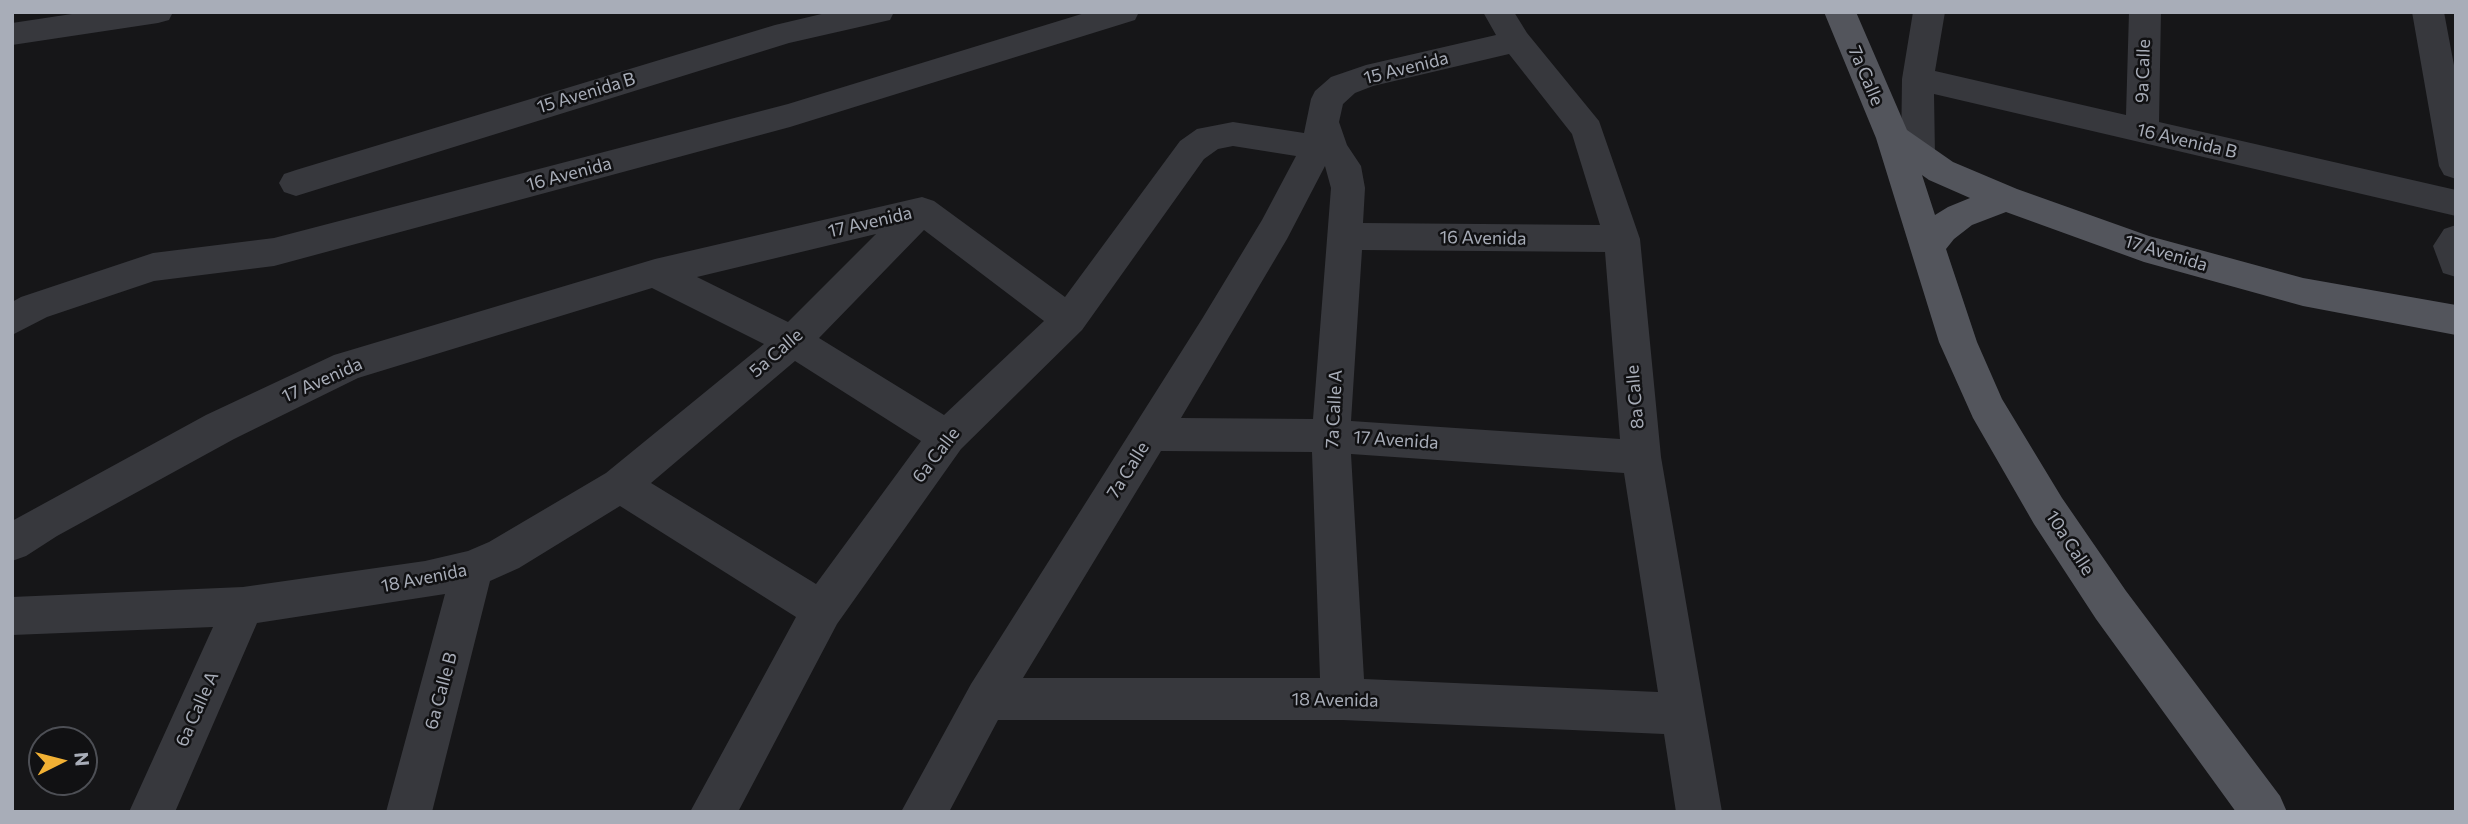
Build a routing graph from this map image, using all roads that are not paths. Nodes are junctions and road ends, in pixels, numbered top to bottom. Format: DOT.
graph roads {
  1 [pos="158,12"];
  2 [pos="879,12"];
  3 [pos="1124,12"];
  4 [pos="1499,12"];
  5 [pos="1840,12"];
  6 [pos="1929,12"];
  7 [pos="2145,12"];
  8 [pos="2428,12"];
  9 [pos="90,22"];
  10 [pos="12,34"];
  11 [pos="1516,41"];
  12 [pos="12,55"];
  13 [pos="1917,89"];
  14 [pos="2142,131"];
  15 [pos="1321,136"];
  16 [pos="1906,147"];
  17 [pos="2456,166"];
  18 [pos="296,183"];
  19 [pos="2005,198"];
  20 [pos="2456,203"];
  21 [pos="922,210"];
  22 [pos="1345,236"];
  23 [pos="1622,239"];
  24 [pos="2456,239"];
  25 [pos="1929,246"];
  26 [pos="2456,263"];
  27 [pos="655,273"];
  28 [pos="12,320"];
  29 [pos="1069,320"];
  30 [pos="2456,320"];
  31 [pos="793,341"];
  32 [pos="1151,434"];
  33 [pos="1331,436"];
  34 [pos="947,437"];
  35 [pos="1641,457"];
  36 [pos="620,485"];
  37 [pos="12,543"];
  38 [pos="472,569"];
  39 [pos="243,606"];
  40 [pos="822,610"];
  41 [pos="12,616"];
  42 [pos="986,699"];
  43 [pos="1343,699"];
  44 [pos="1683,714"];
  45 [pos="152,812"];
  46 [pos="409,812"];
  47 [pos="713,812"];
  48 [pos="924,812"];
  49 [pos="1699,812"];
  50 [pos="2264,812"];
  1 -- 9 [label="street"];
  2 -- 18 [label="street, 15 Avenida B"];
  3 -- 28 [label="street, 16 Avenida"];
  4 -- 11 [label="street, 8a Calle"];
  5 -- 16 [label="main road, 7a Calle"];
  6 -- 13 [label="street"];
  7 -- 14 [label="street, 9a Calle"];
  8 -- 17 [label="street"];
  9 -- 10 [label="street"];
  9 -- 12 [label="street"];
  11 -- 15 [label="street, 15 Avenida"];
  11 -- 23 [label="street, 8a Calle"];
  13 -- 14 [label="street, 16 Avenida B"];
  13 -- 16 [label="street"];
  14 -- 20 [label="street, 16 Avenida B"];
  15 -- 22 [label="street, 7a Calle A"];
  15 -- 29 [label="street, 6a Calle"];
  15 -- 32 [label="street, 7a Calle"];
  16 -- 19 [label="main road, 17 Avenida"];
  16 -- 25 [label="main road, 10a Calle"];
  19 -- 25 [label="main road"];
  19 -- 30 [label="main road, 17 Avenida"];
  21 -- 27 [label="street, 17 Avenida"];
  21 -- 29 [label="street"];
  21 -- 31 [label="street, 5a Calle"];
  22 -- 23 [label="street, 16 Avenida"];
  22 -- 33 [label="street, 7a Calle A"];
  23 -- 35 [label="street, 8a Calle"];
  24 -- 26 [label="street"];
  25 -- 50 [label="main road, 10a Calle"];
  27 -- 31 [label="street"];
  27 -- 37 [label="street, 17 Avenida"];
  29 -- 34 [label="street, 6a Calle"];
  31 -- 34 [label="street"];
  31 -- 36 [label="street, 5a Calle"];
  32 -- 33 [label="street, 17 Avenida"];
  32 -- 42 [label="street, 7a Calle"];
  33 -- 35 [label="street, 17 Avenida"];
  33 -- 43 [label="street, 7a Calle A"];
  34 -- 40 [label="street, 6a Calle"];
  35 -- 44 [label="street, 8a Calle"];
  36 -- 38 [label="street, 18 Avenida"];
  36 -- 40 [label="street"];
  38 -- 39 [label="street, 18 Avenida"];
  38 -- 46 [label="street, 6a Calle B"];
  39 -- 41 [label="street, 18 Avenida"];
  39 -- 45 [label="street, 6a Calle A"];
  40 -- 47 [label="street, 6a Calle"];
  42 -- 43 [label="street, 18 Avenida"];
  42 -- 48 [label="street, 7a Calle"];
  43 -- 44 [label="street, 18 Avenida"];
  44 -- 49 [label="street, 8a Calle"];
}
